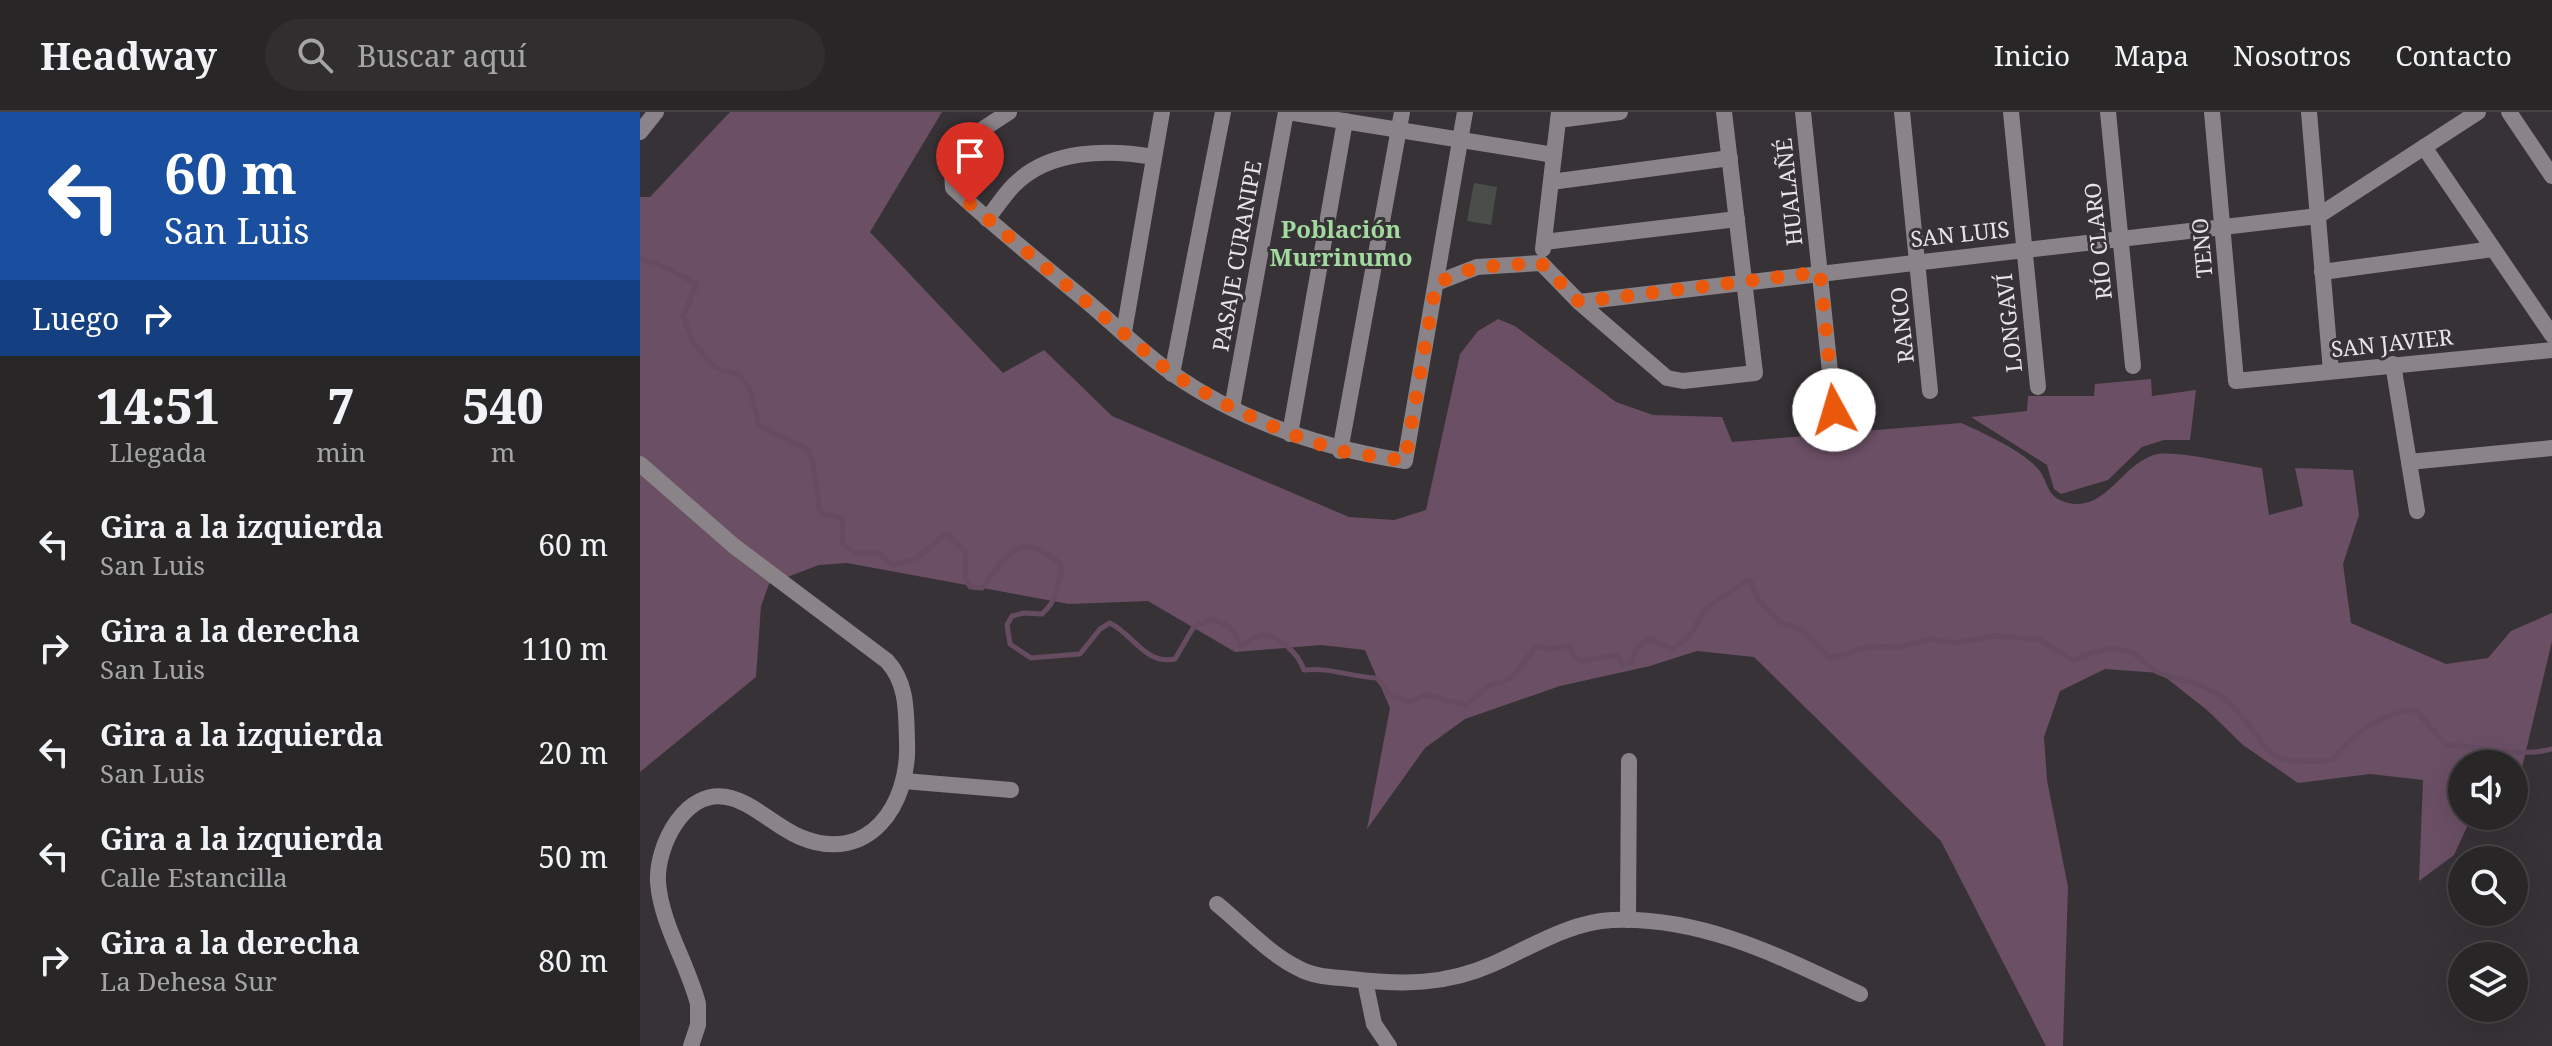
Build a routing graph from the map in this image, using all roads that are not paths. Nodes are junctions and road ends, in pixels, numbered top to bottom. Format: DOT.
graph roads {
  1 [pos="656,112"];
  2 [pos="1009,112"];
  3 [pos="1162,112"];
  4 [pos="1223,112"];
  5 [pos="1287,112"];
  6 [pos="1402,112"];
  7 [pos="1465,112"];
  8 [pos="1620,112"];
  9 [pos="1724,112"];
  10 [pos="1803,112"];
  11 [pos="1902,112"];
  12 [pos="2011,112"];
  13 [pos="2108,112"];
  14 [pos="2212,112"];
  15 [pos="2309,112"];
  16 [pos="2478,112"];
  17 [pos="2509,112"];
  18 [pos="1559,116"];
  19 [pos="1345,121"];
  20 [pos="1399,130"];
  21 [pos="640,132"];
  22 [pos="1460,142"];
  23 [pos="2424,147"];
  24 [pos="1554,155"];
  25 [pos="1154,157"];
  26 [pos="1730,158"];
  27 [pos="2552,176"];
  28 [pos="1551,182"];
  29 [pos="2318,216"];
  30 [pos="987,219"];
  31 [pos="1737,219"];
  32 [pos="2222,227"];
  33 [pos="2120,239"];
  34 [pos="1544,242"];
  35 [pos="2493,249"];
  36 [pos="2022,250"];
  37 [pos="1917,261"];
  38 [pos="1541,263"];
  39 [pos="1820,272"];
  40 [pos="2322,272"];
  41 [pos="1745,282"];
  42 [pos="1436,283"];
  43 [pos="1579,302"];
  44 [pos="1124,332"];
  45 [pos="2552,335"];
  46 [pos="2552,350"];
  47 [pos="2393,364"];
  48 [pos="2133,366"];
  49 [pos="2331,371"];
  50 [pos="1172,374"];
  51 [pos="2236,381"];
  52 [pos="2038,387"];
  53 [pos="1930,391"];
  54 [pos="1232,408"];
  55 [pos="1834,410"];
  56 [pos="1290,434"];
  57 [pos="2552,448"];
  58 [pos="1340,451"];
  59 [pos="2409,462"];
  60 [pos="640,464"];
  61 [pos="2417,511"];
  62 [pos="1629,761"];
  63 [pos="904,781"];
  64 [pos="1011,790"];
  65 [pos="1217,904"];
  66 [pos="1628,920"];
  67 [pos="1365,981"];
  68 [pos="1860,994"];
  69 [pos="691,1046"];
  70 [pos="1389,1046"];
  1 -- 21 [label="street"];
  2 -- 30 [label="street"];
  3 -- 25 [label="street"];
  4 -- 50 [label="street"];
  5 -- 19 [label="street"];
  5 -- 54 [label="street, PASAJE CURANIPE"];
  6 -- 20 [label="street"];
  7 -- 22 [label="street"];
  8 -- 18 [label="street"];
  9 -- 26 [label="street"];
  10 -- 39 [label="street, HUALAÑÉ"];
  11 -- 37 [label="street, RANCO"];
  12 -- 36 [label="street, LONGAVÍ"];
  13 -- 33 [label="street, RÍO CLARO"];
  14 -- 32 [label="street, TENO"];
  15 -- 29 [label="street"];
  16 -- 23 [label="street, SAN LUIS"];
  17 -- 27 [label="street"];
  18 -- 24 [label="street"];
  19 -- 20 [label="street"];
  19 -- 56 [label="street"];
  20 -- 22 [label="street"];
  20 -- 58 [label="street"];
  22 -- 24 [label="street"];
  22 -- 42 [label="street"];
  23 -- 29 [label="street, SAN LUIS"];
  23 -- 35 [label="street"];
  24 -- 28 [label="street"];
  25 -- 30 [label="street"];
  25 -- 44 [label="street"];
  26 -- 28 [label="street"];
  26 -- 31 [label="street"];
  28 -- 34 [label="street"];
  29 -- 32 [label="street, SAN LUIS"];
  29 -- 40 [label="street"];
  30 -- 44 [label="street"];
  31 -- 34 [label="street"];
  31 -- 41 [label="street"];
  32 -- 33 [label="street, SAN LUIS"];
  32 -- 51 [label="street, TENO"];
  33 -- 36 [label="street, SAN LUIS"];
  33 -- 48 [label="street, RÍO CLARO"];
  34 -- 38 [label="street"];
  35 -- 40 [label="street"];
  35 -- 45 [label="street"];
  36 -- 37 [label="street, SAN LUIS"];
  36 -- 52 [label="street, LONGAVÍ"];
  37 -- 39 [label="street, SAN LUIS"];
  37 -- 53 [label="street, RANCO"];
  38 -- 42 [label="street"];
  38 -- 43 [label="street"];
  39 -- 41 [label="street, SAN LUIS"];
  39 -- 55 [label="street, HUALAÑÉ"];
  40 -- 49 [label="street"];
  41 -- 43 [label="street, SAN LUIS"];
  41 -- 43 [label="street"];
  42 -- 58 [label="street"];
  44 -- 50 [label="street"];
  46 -- 47 [label="street, SAN JAVIER"];
  47 -- 49 [label="street, SAN JAVIER"];
  47 -- 59 [label="street"];
  49 -- 51 [label="street, SAN JAVIER"];
  50 -- 54 [label="street"];
  54 -- 56 [label="street"];
  56 -- 58 [label="street"];
  57 -- 59 [label="street"];
  59 -- 61 [label="street"];
  60 -- 63 [label="street"];
  62 -- 66 [label="street"];
  63 -- 64 [label="street"];
  63 -- 69 [label="street"];
  65 -- 67 [label="street"];
  66 -- 67 [label="street"];
  66 -- 68 [label="street"];
  67 -- 70 [label="street"];
}
